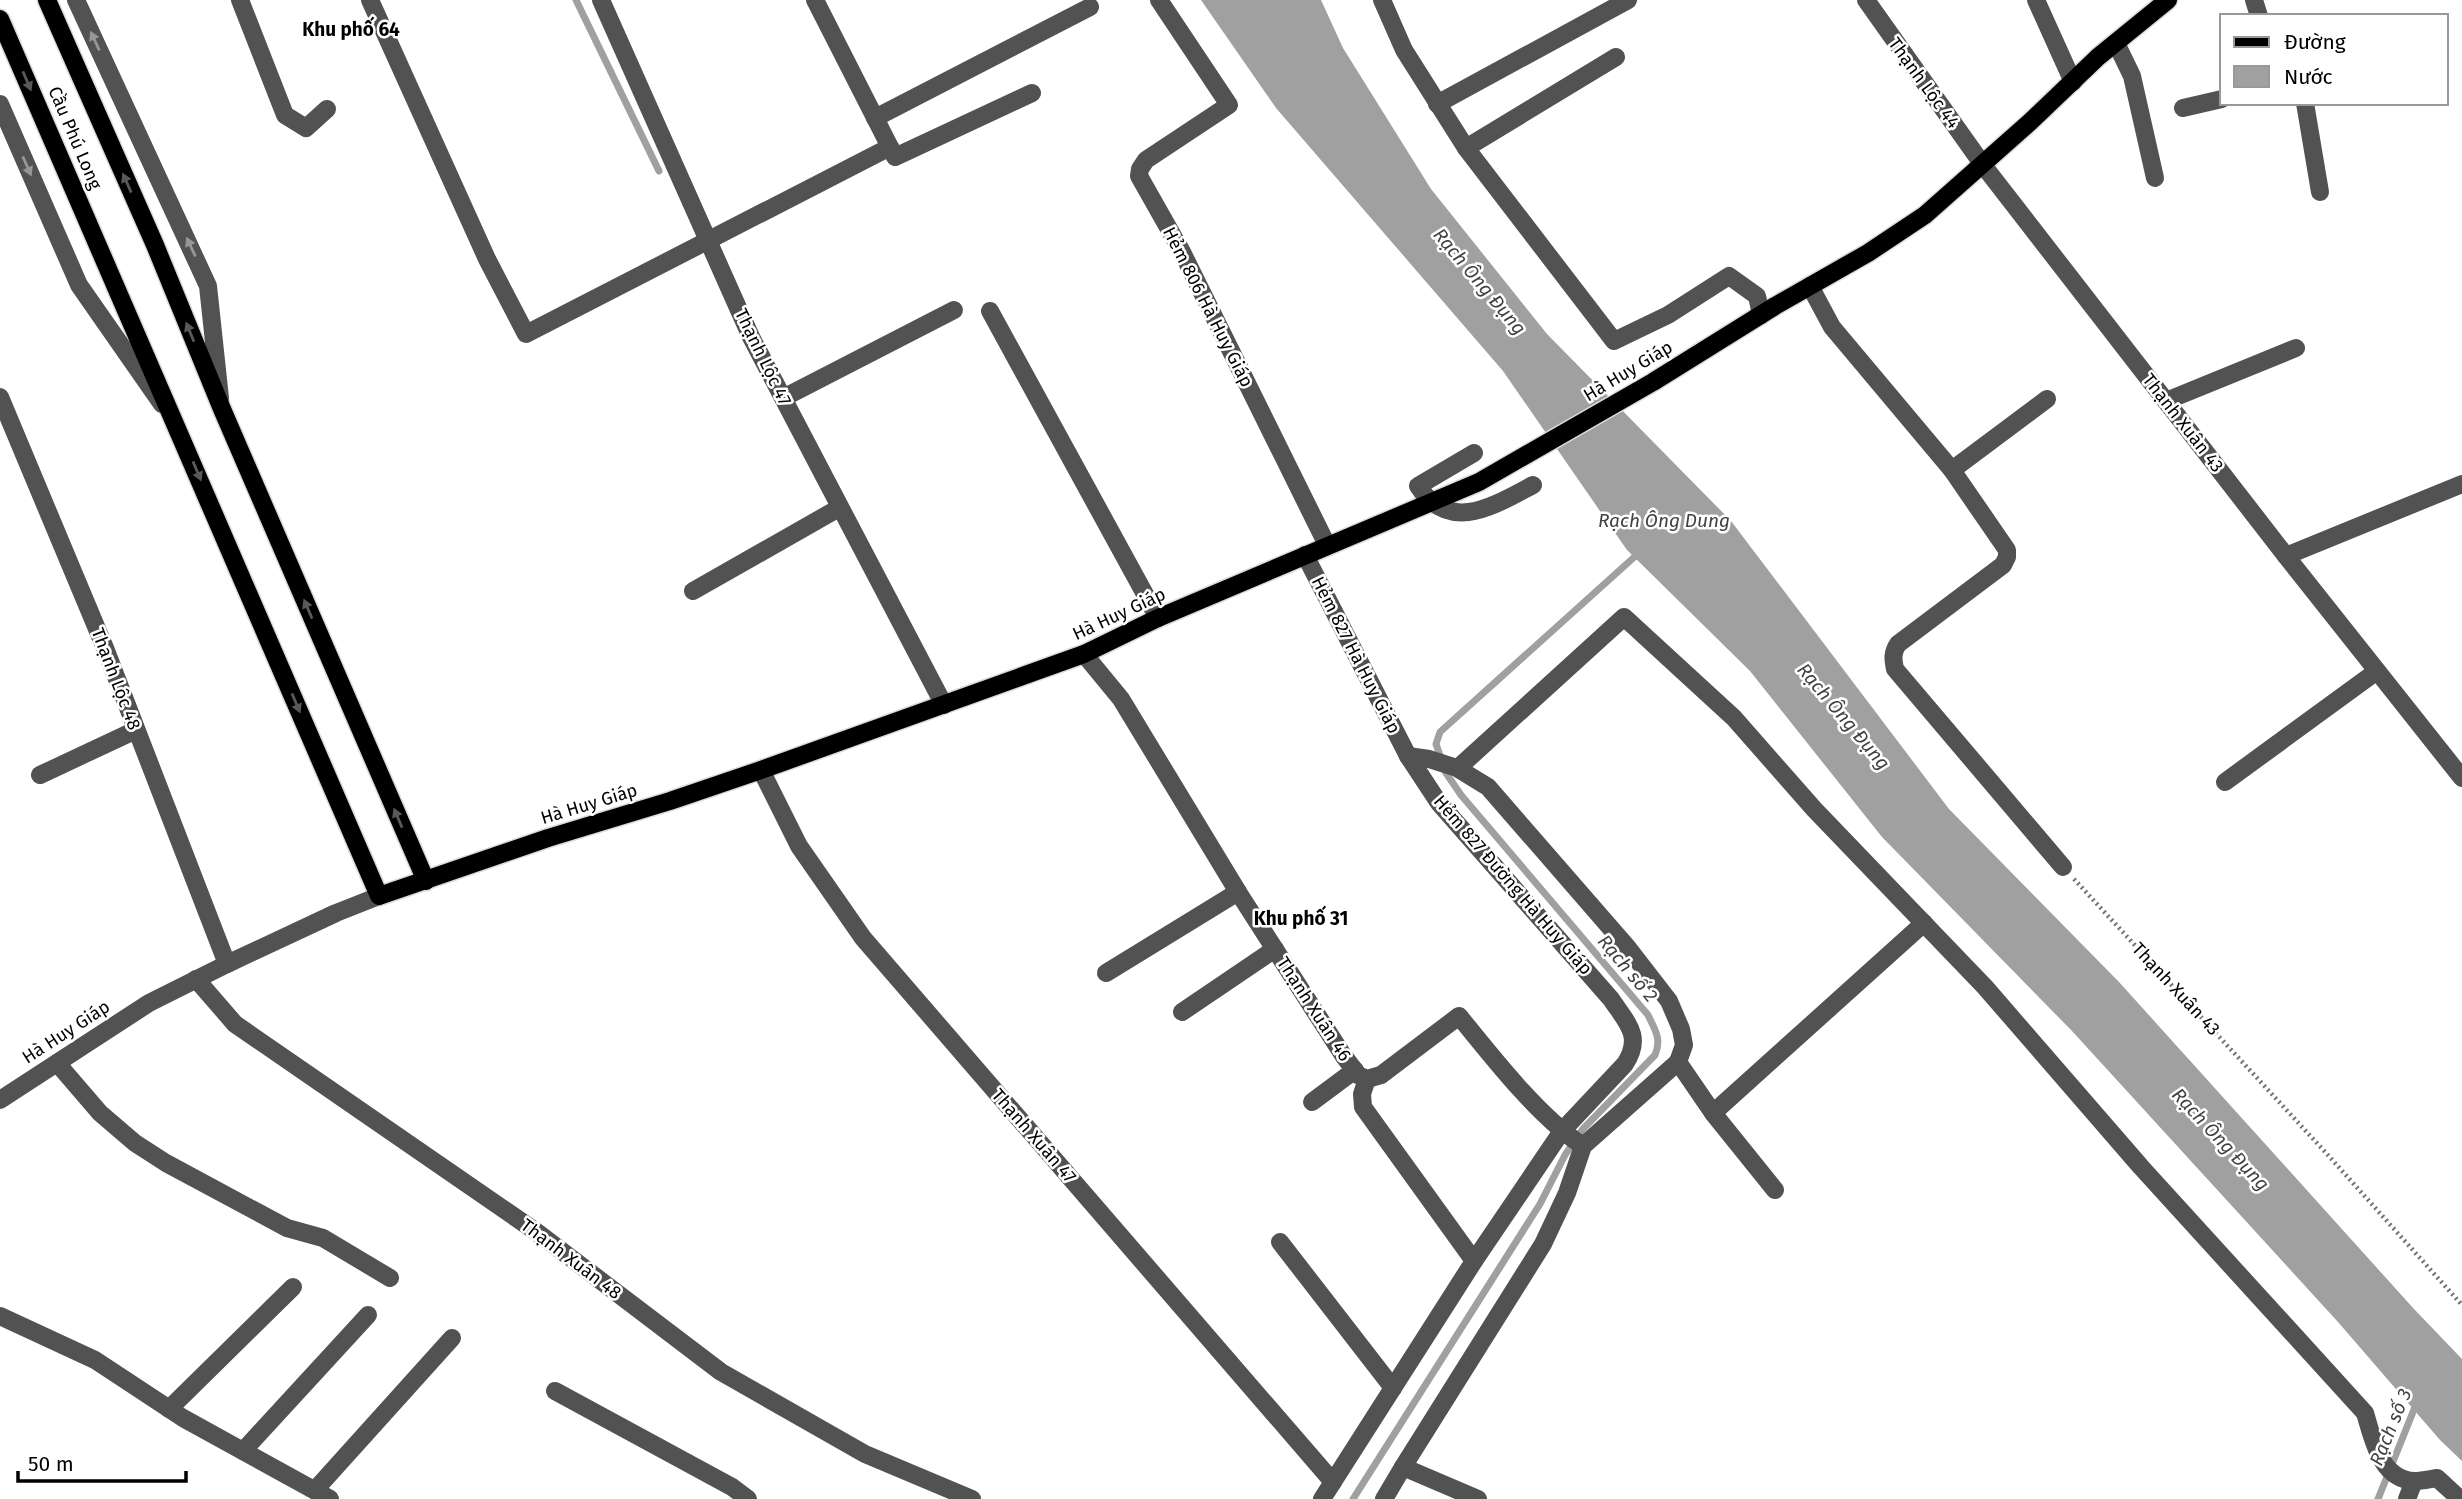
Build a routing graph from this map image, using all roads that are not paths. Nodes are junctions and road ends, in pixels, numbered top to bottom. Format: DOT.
graph roads {
  1 [pos="47,0"];
  2 [pos="76,0"];
  3 [pos="240,0"];
  4 [pos="370,0"];
  5 [pos="601,0"];
  6 [pos="815,0"];
  7 [pos="1158,0"];
  8 [pos="1382,0"];
  9 [pos="1628,0"];
  10 [pos="1866,0"];
  11 [pos="2036,0"];
  12 [pos="2168,0"];
  13 [pos="1090,7"];
  14 [pos="0,19"];
  15 [pos="2116,43"];
  16 [pos="1616,57"];
  17 [pos="2073,82"];
  18 [pos="1032,93"];
  19 [pos="2220,99"];
  20 [pos="0,104"];
  21 [pos="1437,104"];
  22 [pos="2305,105"];
  23 [pos="2183,108"];
  24 [pos="327,109"];
  25 [pos="875,118"];
  26 [pos="890,147"];
  27 [pos="1466,148"];
  28 [pos="1983,164"];
  29 [pos="2155,178"];
  30 [pos="2320,192"];
  31 [pos="709,242"];
  32 [pos="1810,286"];
  33 [pos="954,310"];
  34 [pos="990,311"];
  35 [pos="1761,314"];
  36 [pos="2295,348"];
  37 [pos="0,397"];
  38 [pos="783,398"];
  39 [pos="2047,400"];
  40 [pos="2166,401"];
  41 [pos="222,409"];
  42 [pos="178,428"];
  43 [pos="1474,453"];
  44 [pos="1952,470"];
  45 [pos="2462,484"];
  46 [pos="1533,485"];
  47 [pos="1429,502"];
  48 [pos="839,508"];
  49 [pos="1326,545"];
  50 [pos="1305,555"];
  51 [pos="2286,556"];
  52 [pos="693,591"];
  53 [pos="1158,618"];
  54 [pos="1084,654"];
  55 [pos="2377,671"];
  56 [pos="944,705"];
  57 [pos="136,730"];
  58 [pos="1408,756"];
  59 [pos="1457,768"];
  60 [pos="761,770"];
  61 [pos="40,775"];
  62 [pos="2462,778"];
  63 [pos="2225,782"];
  64 [pos="2063,867"];
  65 [pos="426,881"];
  66 [pos="1238,891"];
  67 [pos="379,896"];
  68 [pos="1924,923"];
  69 [pos="1275,949"];
  70 [pos="228,964"];
  71 [pos="1106,973"];
  72 [pos="196,979"];
  73 [pos="1182,1012"];
  74 [pos="1678,1062"];
  75 [pos="57,1063"];
  76 [pos="1361,1075"];
  77 [pos="0,1100"];
  78 [pos="1312,1102"];
  79 [pos="1713,1114"];
  80 [pos="1562,1131"];
  81 [pos="1583,1146"];
  82 [pos="1775,1190"];
  83 [pos="1280,1242"];
  84 [pos="1474,1261"];
  85 [pos="390,1278"];
  86 [pos="293,1287"];
  87 [pos="368,1315"];
  88 [pos="0,1316"];
  89 [pos="452,1338"];
  90 [pos="1393,1388"];
  91 [pos="555,1391"];
  92 [pos="169,1409"];
  93 [pos="243,1451"];
  94 [pos="1403,1467"];
  95 [pos="2407,1479"];
  96 [pos="1333,1482"];
  97 [pos="323,1494"];
  98 [pos="748,1499"];
  99 [pos="972,1499"];
  100 [pos="1322,1499"];
  101 [pos="1384,1499"];
  102 [pos="1478,1499"];
  103 [pos="2407,1499"];
  104 [pos="2460,1499"];
  41 -- 1 [label="main road, Cầu Phú Long, one-way"];
  41 -- 2 [label="street, one-way"];
  3 -- 24 [label="street"];
  4 -- 31 [label="street"];
  5 -- 31 [label="street, Thạnh Lộc 47"];
  6 -- 25 [label="street"];
  7 -- 49 [label="street, Hẻm 806 Hà Huy Giáp"];
  8 -- 21 [label="street"];
  9 -- 21 [label="street"];
  10 -- 28 [label="street, Thạnh Lộc 44"];
  11 -- 17 [label="street"];
  12 -- 15 [label="main road, Hà Huy Giáp"];
  13 -- 25 [label="street"];
  14 -- 42 [label="main road, Cầu Phú Long, one-way"];
  15 -- 17 [label="main road, Hà Huy Giáp"];
  15 -- 29 [label="street"];
  16 -- 27 [label="street"];
  17 -- 28 [label="main road, Hà Huy Giáp"];
  18 -- 26 [label="street"];
  19 -- 23 [label="street"];
  20 -- 42 [label="street, one-way"];
  21 -- 27 [label="street"];
  22 -- 30 [label="street"];
  25 -- 26 [label="street"];
  26 -- 31 [label="street"];
  27 -- 35 [label="street"];
  28 -- 32 [label="main road, Hà Huy Giáp"];
  28 -- 40 [label="street, Thạnh Xuân 43"];
  31 -- 38 [label="street, Thạnh Lộc 47"];
  32 -- 35 [label="main road, Hà Huy Giáp"];
  32 -- 44 [label="street"];
  33 -- 38 [label="street"];
  34 -- 53 [label="street"];
  35 -- 47 [label="main road, Hà Huy Giáp"];
  36 -- 40 [label="street"];
  37 -- 57 [label="street, Thạnh Lộc 48"];
  38 -- 48 [label="street, Thạnh Lộc 47"];
  39 -- 44 [label="street"];
  40 -- 51 [label="street, Thạnh Xuân 43"];
  65 -- 41 [label="main road, Cầu Phú Long, one-way"];
  42 -- 67 [label="main road, Cầu Phú Long, one-way"];
  43 -- 47 [label="street"];
  44 -- 64 [label="street"];
  45 -- 51 [label="street"];
  46 -- 47 [label="street"];
  47 -- 49 [label="main road, Hà Huy Giáp"];
  48 -- 52 [label="street"];
  48 -- 56 [label="street, Thạnh Lộc 47"];
  49 -- 50 [label="main road, Hà Huy Giáp"];
  50 -- 53 [label="main road, Hà Huy Giáp"];
  50 -- 58 [label="street, Hẻm 827 Hà Huy Giáp"];
  51 -- 55 [label="street, Thạnh Xuân 43"];
  53 -- 54 [label="main road, Hà Huy Giáp"];
  54 -- 56 [label="main road, Hà Huy Giáp"];
  54 -- 66 [label="street, Thạnh Xuân 46"];
  55 -- 62 [label="street, Thạnh Xuân 43"];
  55 -- 63 [label="street"];
  56 -- 60 [label="main road, Hà Huy Giáp"];
  57 -- 61 [label="street"];
  57 -- 70 [label="street, Thạnh Lộc 48"];
  58 -- 59 [label="street, Hẻm 827 Đường Hà Huy Giáp"];
  58 -- 80 [label="street, Hẻm 827 Đường Hà Huy Giáp"];
  59 -- 68 [label="street"];
  59 -- 74 [label="street, Hẻm 827 Đường Hà Huy Giáp"];
  60 -- 65 [label="main road, Hà Huy Giáp"];
  60 -- 96 [label="street, Thạnh Xuân 47"];
  65 -- 67 [label="main road, Hà Huy Giáp"];
  66 -- 69 [label="street, Thạnh Xuân 46"];
  66 -- 71 [label="street"];
  67 -- 70 [label="street, Hà Huy Giáp"];
  68 -- 79 [label="street"];
  68 -- 95 [label="street"];
  69 -- 73 [label="street"];
  69 -- 76 [label="street, Thạnh Xuân 46"];
  70 -- 72 [label="street, Hà Huy Giáp"];
  72 -- 75 [label="street, Hà Huy Giáp"];
  72 -- 99 [label="street, Thạnh Xuân 48"];
  74 -- 79 [label="street"];
  74 -- 81 [label="street"];
  75 -- 77 [label="street, Hà Huy Giáp"];
  75 -- 85 [label="street"];
  76 -- 78 [label="street"];
  76 -- 80 [label="street"];
  76 -- 84 [label="street"];
  79 -- 82 [label="street"];
  80 -- 81 [label="street"];
  80 -- 84 [label="street, Hẻm 827 Đường Hà Huy Giáp"];
  81 -- 94 [label="street"];
  83 -- 90 [label="street"];
  84 -- 90 [label="street, Hẻm 827 Đường Hà Huy Giáp"];
  86 -- 92 [label="street"];
  87 -- 93 [label="street"];
  88 -- 92 [label="street"];
  89 -- 97 [label="street"];
  90 -- 96 [label="street, Hẻm 827 Đường Hà Huy Giáp"];
  91 -- 98 [label="street"];
  92 -- 93 [label="street"];
  93 -- 97 [label="street"];
  94 -- 101 [label="street"];
  94 -- 102 [label="street"];
  95 -- 103 [label="street"];
  95 -- 104 [label="street"];
  96 -- 100 [label="street, Hẻm 827 Đường Hà Huy Giáp"];
}
